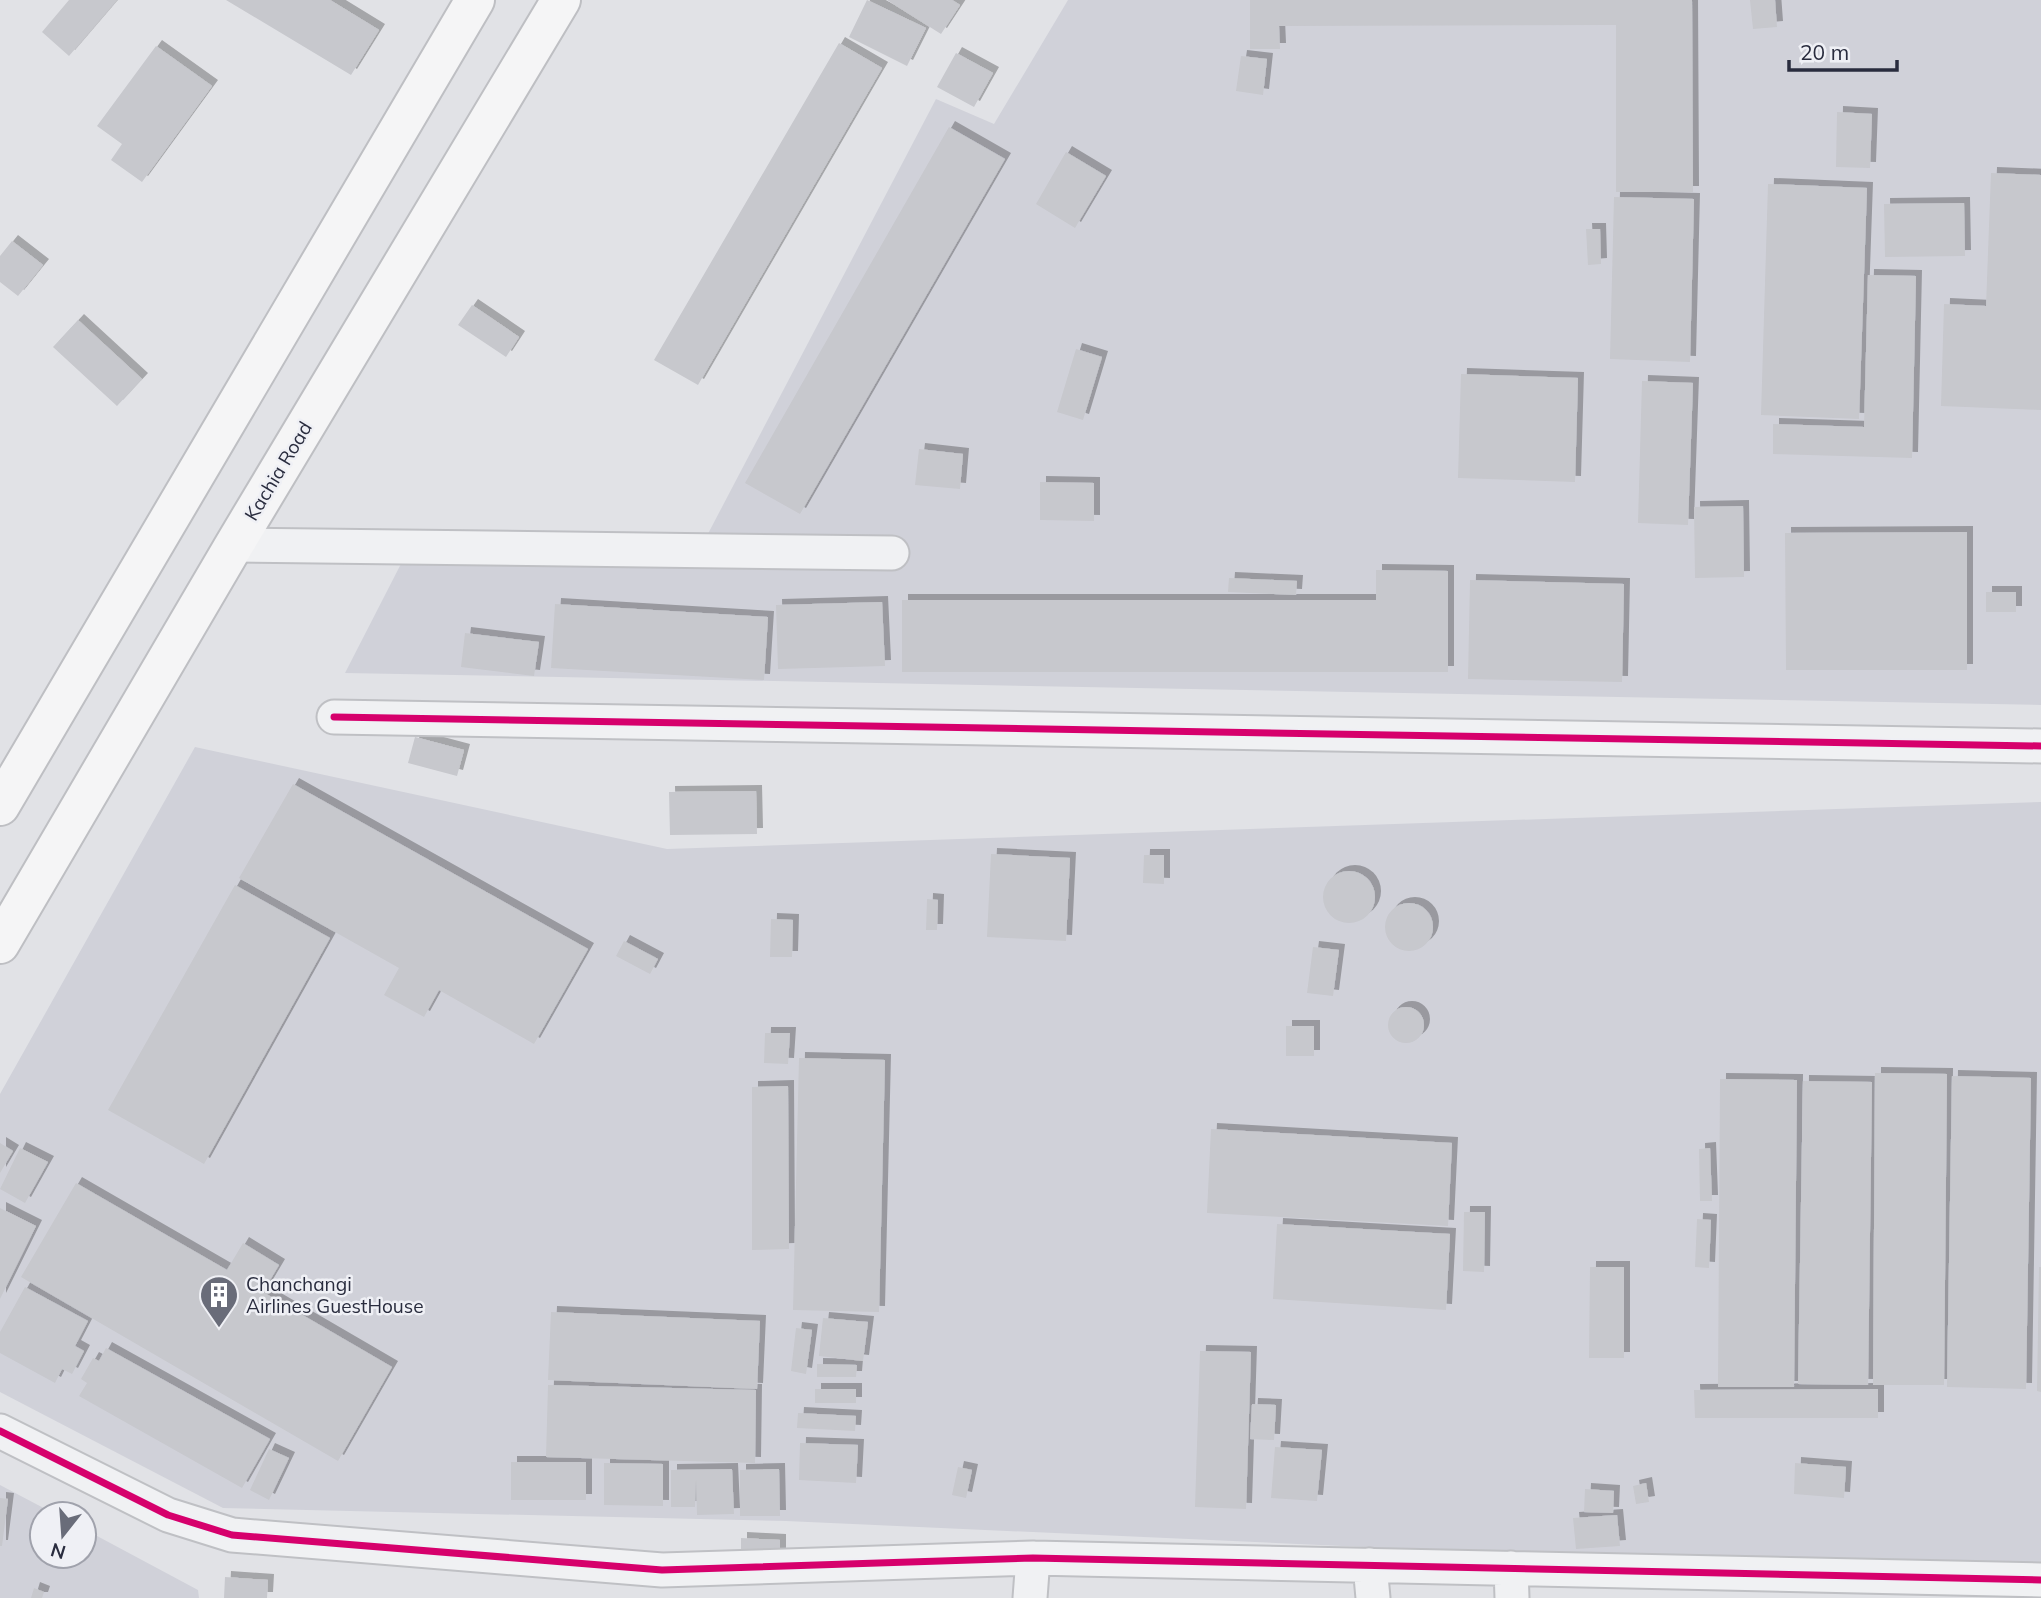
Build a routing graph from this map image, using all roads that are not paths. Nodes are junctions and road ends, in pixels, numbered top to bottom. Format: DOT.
graph roads {
  1 [pos="475,0"];
  2 [pos="561,0"];
  3 [pos="234,545"];
  4 [pos="892,553"];
  5 [pos="334,717"];
  6 [pos="2041,746"];
  7 [pos="0,807"];
  8 [pos="0,944"];
  9 [pos="0,1431"];
  10 [pos="1033,1558"];
  11 [pos="1370,1565"];
  12 [pos="2041,1580"];
  13 [pos="1511,1583"];
  14 [pos="1030,1598"];
  15 [pos="1373,1598"];
  1 -- 7 [label="main road"];
  2 -- 3 [label="main road, Kachia Road"];
  3 -- 4 [label="street"];
  3 -- 8 [label="main road, Kachia Road"];
  5 -- 6 [label="street"];
  9 -- 10 [label="street"];
  10 -- 11 [label="street"];
  10 -- 14 [label="street"];
  11 -- 13 [label="street"];
  11 -- 15 [label="street"];
  12 -- 13 [label="street"];
}
